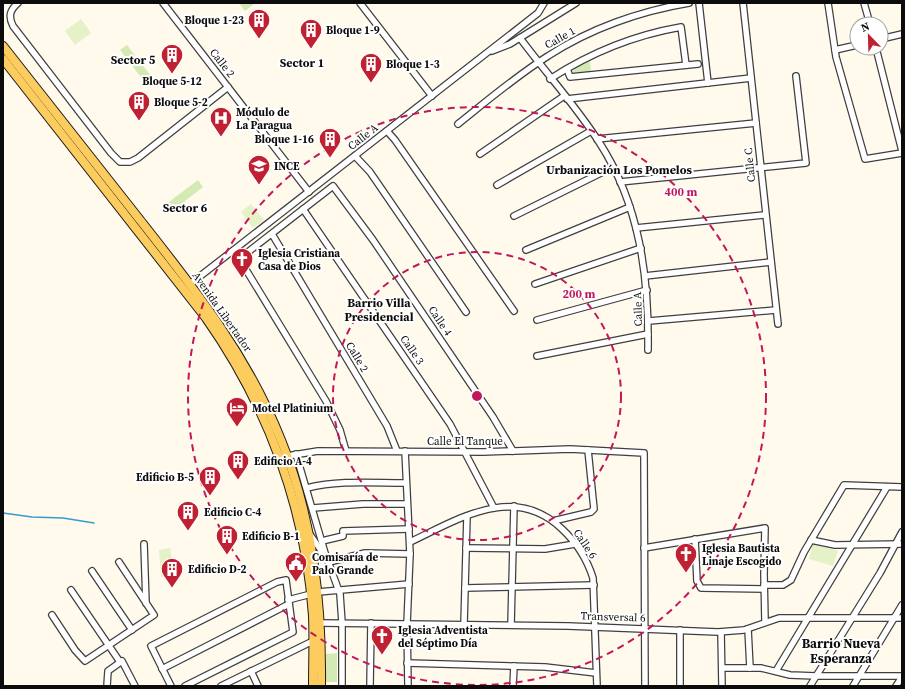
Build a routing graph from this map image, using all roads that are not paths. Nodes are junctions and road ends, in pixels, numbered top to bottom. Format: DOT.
graph roads {
  1 [pos="18,3"];
  2 [pos="163,3"];
  3 [pos="360,3"];
  4 [pos="544,3"];
  5 [pos="576,3"];
  6 [pos="689,3"];
  7 [pos="699,3"];
  8 [pos="743,3"];
  9 [pos="828,3"];
  10 [pos="864,3"];
  11 [pos="868,16"];
  12 [pos="902,34"];
  13 [pos="889,37"];
  14 [pos="520,38"];
  15 [pos="3,46"];
  16 [pos="849,47"];
  17 [pos="835,50"];
  18 [pos="488,52"];
  19 [pos="878,56"];
  20 [pos="3,59"];
  21 [pos="538,63"];
  22 [pos="698,64"];
  23 [pos="686,65"];
  24 [pos="567,69"];
  25 [pos="796,76"];
  26 [pos="751,78"];
  27 [pos="550,79"];
  28 [pos="708,83"];
  29 [pos="228,87"];
  30 [pos="432,96"];
  31 [pos="566,98"];
  32 [pos="756,123"];
  33 [pos="458,124"];
  34 [pos="387,131"];
  35 [pos="591,131"];
  36 [pos="597,139"];
  37 [pos="902,152"];
  38 [pos="480,154"];
  39 [pos="355,156"];
  40 [pos="613,167"];
  41 [pos="760,168"];
  42 [pos="620,182"];
  43 [pos="497,185"];
  44 [pos="311,190"];
  45 [pos="319,196"];
  46 [pos="630,207"];
  47 [pos="303,209"];
  48 [pos="285,210"];
  49 [pos="765,215"];
  50 [pos="514,216"];
  51 [pos="291,218"];
  52 [pos="636,228"];
  53 [pos="272,234"];
  54 [pos="641,248"];
  55 [pos="234,250"];
  56 [pos="526,250"];
  57 [pos="239,259"];
  58 [pos="770,262"];
  59 [pos="645,276"];
  60 [pos="536,284"];
  61 [pos="187,287"];
  62 [pos="647,290"];
  63 [pos="776,310"];
  64 [pos="514,311"];
  65 [pos="466,312"];
  66 [pos="537,320"];
  67 [pos="648,321"];
  68 [pos="778,324"];
  69 [pos="648,334"];
  70 [pos="648,350"];
  71 [pos="537,356"];
  72 [pos="588,450"];
  73 [pos="346,451"];
  74 [pos="397,451"];
  75 [pos="405,451"];
  76 [pos="465,451"];
  77 [pos="513,451"];
  78 [pos="296,454"];
  79 [pos="287,456"];
  80 [pos="405,484"];
  81 [pos="887,487"];
  82 [pos="902,487"];
  83 [pos="306,488"];
  84 [pos="407,504"];
  85 [pos="514,506"];
  86 [pos="313,508"];
  87 [pos="494,508"];
  88 [pos="467,516"];
  89 [pos="553,521"];
  90 [pos="409,529"];
  91 [pos="309,532"];
  92 [pos="902,532"];
  93 [pos="695,540"];
  94 [pos="811,540"];
  95 [pos="322,541"];
  96 [pos="410,542"];
  97 [pos="144,544"];
  98 [pos="575,544"];
  99 [pos="895,544"];
  100 [pos="902,544"];
  101 [pos="853,545"];
  102 [pos="466,548"];
  103 [pos="514,548"];
  104 [pos="644,548"];
  105 [pos="410,554"];
  106 [pos="119,562"];
  107 [pos="329,562"];
  108 [pos="92,571"];
  109 [pos="408,584"];
  110 [pos="594,585"];
  111 [pos="764,587"];
  112 [pos="466,588"];
  113 [pos="514,588"];
  114 [pos="339,589"];
  115 [pos="71,590"];
  116 [pos="314,593"];
  117 [pos="289,602"];
  118 [pos="146,603"];
  119 [pos="902,604"];
  120 [pos="52,615"];
  121 [pos="809,617"];
  122 [pos="853,617"];
  123 [pos="893,618"];
  124 [pos="902,618"];
  125 [pos="765,621"];
  126 [pos="321,623"];
  127 [pos="342,623"];
  128 [pos="370,624"];
  129 [pos="407,624"];
  130 [pos="464,624"];
  131 [pos="512,625"];
  132 [pos="595,627"];
  133 [pos="645,628"];
  134 [pos="748,629"];
  135 [pos="132,630"];
  136 [pos="680,630"];
  137 [pos="721,632"];
  138 [pos="313,641"];
  139 [pos="109,645"];
  140 [pos="121,661"];
  141 [pos="407,663"];
  142 [pos="514,666"];
  143 [pos="722,668"];
  144 [pos="750,668"];
  145 [pos="162,669"];
  146 [pos="251,671"];
  147 [pos="776,671"];
  148 [pos="596,673"];
  149 [pos="816,676"];
  150 [pos="859,676"];
  151 [pos="902,676"];
  152 [pos="107,686"];
  153 [pos="135,686"];
  154 [pos="171,686"];
  155 [pos="185,686"];
  156 [pos="222,686"];
  157 [pos="258,686"];
  158 [pos="313,686"];
  159 [pos="321,686"];
  160 [pos="342,686"];
  161 [pos="370,686"];
  162 [pos="408,686"];
  163 [pos="513,686"];
  164 [pos="597,686"];
  165 [pos="645,686"];
  166 [pos="680,686"];
  167 [pos="722,686"];
  168 [pos="810,686"];
  169 [pos="853,686"];
  170 [pos="896,686"];
  1 -- 29 [label="street"];
  2 -- 29 [label="street, Calle 2"];
  3 -- 30 [label="street"];
  4 -- 18 [label="street, Calle A"];
  5 -- 14 [label="street"];
  6 -- 21 [label="street, Calle 1"];
  7 -- 28 [label="street"];
  8 -- 26 [label="street, Calle C"];
  9 -- 17 [label="street"];
  10 -- 11 [label="street"];
  12 -- 13 [label="street"];
  14 -- 18 [label="street"];
  14 -- 21 [label="street, Calle A"];
  15 -- 61 [label="main road, Avenida Libertador"];
  16 -- 17 [label="street"];
  17 -- 37 [label="street"];
  18 -- 30 [label="street, Calle A"];
  19 -- 37 [label="street"];
  20 -- 61 [label="main road, Avenida Libertador"];
  21 -- 27 [label="street, Calle A"];
  21 -- 33 [label="street, Calle 1"];
  22 -- 23 [label="street"];
  23 -- 24 [label="street"];
  23 -- 24 [label="street"];
  24 -- 27 [label="street"];
  25 -- 41 [label="street"];
  26 -- 28 [label="street"];
  26 -- 32 [label="street, Calle C"];
  27 -- 31 [label="street, Calle A"];
  28 -- 31 [label="street"];
  29 -- 44 [label="street, Calle 2"];
  30 -- 34 [label="street, Calle A"];
  31 -- 35 [label="street, Calle A"];
  31 -- 38 [label="street"];
  32 -- 36 [label="street"];
  32 -- 41 [label="street, Calle C"];
  34 -- 39 [label="street, Calle A"];
  34 -- 64 [label="street"];
  35 -- 36 [label="street, Calle A"];
  35 -- 43 [label="street"];
  36 -- 40 [label="street, Calle A"];
  39 -- 44 [label="street, Calle A"];
  39 -- 65 [label="street"];
  40 -- 42 [label="street, Calle A"];
  40 -- 50 [label="street"];
  41 -- 42 [label="street"];
  41 -- 49 [label="street, Calle C"];
  42 -- 46 [label="street, Calle A"];
  44 -- 45 [label="street, Calle 2"];
  44 -- 48 [label="street, Calle A"];
  45 -- 47 [label="street"];
  45 -- 77 [label="street, Calle 4"];
  46 -- 52 [label="street, Calle A"];
  46 -- 56 [label="street"];
  47 -- 51 [label="street"];
  47 -- 76 [label="street, Calle 3"];
  48 -- 51 [label="street"];
  48 -- 55 [label="street, Calle A"];
  49 -- 52 [label="street"];
  49 -- 58 [label="street, Calle C"];
  51 -- 53 [label="street"];
  52 -- 54 [label="street, Calle A"];
  53 -- 57 [label="street"];
  53 -- 74 [label="street, Calle 2"];
  54 -- 59 [label="street, Calle A"];
  54 -- 60 [label="street"];
  55 -- 57 [label="street"];
  55 -- 61 [label="street, Calle A"];
  57 -- 73 [label="street"];
  58 -- 59 [label="street"];
  58 -- 63 [label="street, Calle C"];
  59 -- 62 [label="street, Calle A"];
  61 -- 79 [label="main road, Avenida Libertador"];
  61 -- 116 [label="main road, Avenida Libertador"];
  62 -- 66 [label="street"];
  62 -- 67 [label="street, Calle A"];
  63 -- 67 [label="street"];
  63 -- 68 [label="street, Calle C"];
  67 -- 69 [label="street, Calle A"];
  69 -- 70 [label="street, Calle A"];
  69 -- 71 [label="street"];
  72 -- 77 [label="street, Calle El Tanque"];
  72 -- 89 [label="street, Calle 6"];
  72 -- 104 [label="street, Calle El Tanque"];
  73 -- 74 [label="street, Calle El Tanque"];
  73 -- 78 [label="street, Calle El Tanque"];
  74 -- 75 [label="street, Calle El Tanque"];
  75 -- 76 [label="street, Calle El Tanque"];
  75 -- 80 [label="street"];
  76 -- 77 [label="street, Calle El Tanque"];
  76 -- 87 [label="street, Calle 3"];
  78 -- 79 [label="street, Calle El Tanque"];
  78 -- 83 [label="street"];
  79 -- 91 [label="main road, Avenida Libertador"];
  80 -- 83 [label="street"];
  80 -- 84 [label="street"];
  81 -- 82 [label="street"];
  81 -- 94 [label="street"];
  81 -- 101 [label="street"];
  83 -- 86 [label="street"];
  84 -- 86 [label="street"];
  84 -- 90 [label="street"];
  85 -- 87 [label="street"];
  85 -- 89 [label="street"];
  85 -- 103 [label="street"];
  86 -- 95 [label="street"];
  87 -- 88 [label="street"];
  88 -- 96 [label="street"];
  88 -- 102 [label="street"];
  89 -- 98 [label="street, Calle 6"];
  90 -- 95 [label="street"];
  90 -- 96 [label="street"];
  91 -- 107 [label="street"];
  91 -- 116 [label="main road, Avenida Libertador"];
  92 -- 99 [label="street"];
  93 -- 104 [label="street"];
  93 -- 111 [label="street"];
  93 -- 111 [label="street"];
  94 -- 101 [label="street"];
  94 -- 111 [label="street"];
  95 -- 107 [label="street"];
  96 -- 105 [label="street"];
  97 -- 118 [label="street"];
  98 -- 103 [label="street"];
  98 -- 110 [label="street, Calle 6"];
  99 -- 100 [label="street"];
  99 -- 101 [label="street"];
  99 -- 122 [label="street"];
  101 -- 121 [label="street"];
  102 -- 103 [label="street"];
  102 -- 112 [label="street"];
  103 -- 113 [label="street"];
  104 -- 133 [label="street"];
  105 -- 107 [label="street"];
  105 -- 109 [label="street"];
  106 -- 118 [label="street"];
  107 -- 114 [label="street"];
  108 -- 135 [label="street"];
  109 -- 114 [label="street"];
  109 -- 129 [label="street"];
  110 -- 113 [label="street"];
  110 -- 132 [label="street, Calle 6"];
  111 -- 125 [label="street"];
  112 -- 113 [label="street"];
  112 -- 130 [label="street"];
  113 -- 131 [label="street"];
  114 -- 116 [label="street"];
  114 -- 127 [label="street"];
  115 -- 139 [label="street"];
  116 -- 117 [label="street"];
  116 -- 126 [label="main road, Avenida Libertador"];
  116 -- 138 [label="main road, Avenida Libertador"];
  117 -- 145 [label="street"];
  117 -- 145 [label="street"];
  117 -- 155 [label="street"];
  118 -- 135 [label="street"];
  119 -- 123 [label="street"];
  120 -- 139 [label="street"];
  121 -- 122 [label="street, Transversal 6"];
  121 -- 125 [label="street, Transversal 6"];
  121 -- 147 [label="street"];
  122 -- 123 [label="street, Transversal 6"];
  122 -- 149 [label="street"];
  123 -- 124 [label="street, Transversal 6"];
  123 -- 150 [label="street"];
  125 -- 134 [label="street, Transversal 6"];
  126 -- 127 [label="street, Transversal 6"];
  126 -- 159 [label="main road, Avenida Libertador"];
  127 -- 128 [label="street, Transversal 6"];
  127 -- 160 [label="street"];
  128 -- 129 [label="street, Transversal 6"];
  128 -- 161 [label="street"];
  129 -- 130 [label="street, Transversal 6"];
  129 -- 141 [label="street"];
  130 -- 131 [label="street, Transversal 6"];
  131 -- 132 [label="street, Transversal 6"];
  132 -- 133 [label="street, Transversal 6"];
  132 -- 148 [label="street, Calle 6"];
  133 -- 136 [label="street, Transversal 6"];
  133 -- 165 [label="street"];
  134 -- 137 [label="street, Transversal 6"];
  134 -- 144 [label="street"];
  135 -- 139 [label="street"];
  136 -- 137 [label="street, Transversal 6"];
  136 -- 166 [label="street"];
  137 -- 143 [label="street"];
  138 -- 146 [label="street"];
  138 -- 158 [label="main road, Avenida Libertador"];
  139 -- 140 [label="street"];
  140 -- 152 [label="street"];
  140 -- 153 [label="street"];
  141 -- 142 [label="street"];
  141 -- 162 [label="street"];
  142 -- 148 [label="street"];
  142 -- 163 [label="street"];
  143 -- 144 [label="street"];
  143 -- 167 [label="street"];
  144 -- 147 [label="street"];
  145 -- 154 [label="street"];
  146 -- 156 [label="street"];
  146 -- 157 [label="street"];
  147 -- 149 [label="street"];
  148 -- 164 [label="street, Calle 6"];
  149 -- 150 [label="street"];
  149 -- 168 [label="street"];
  150 -- 151 [label="street"];
  150 -- 169 [label="street"];
  151 -- 170 [label="street"];
}
